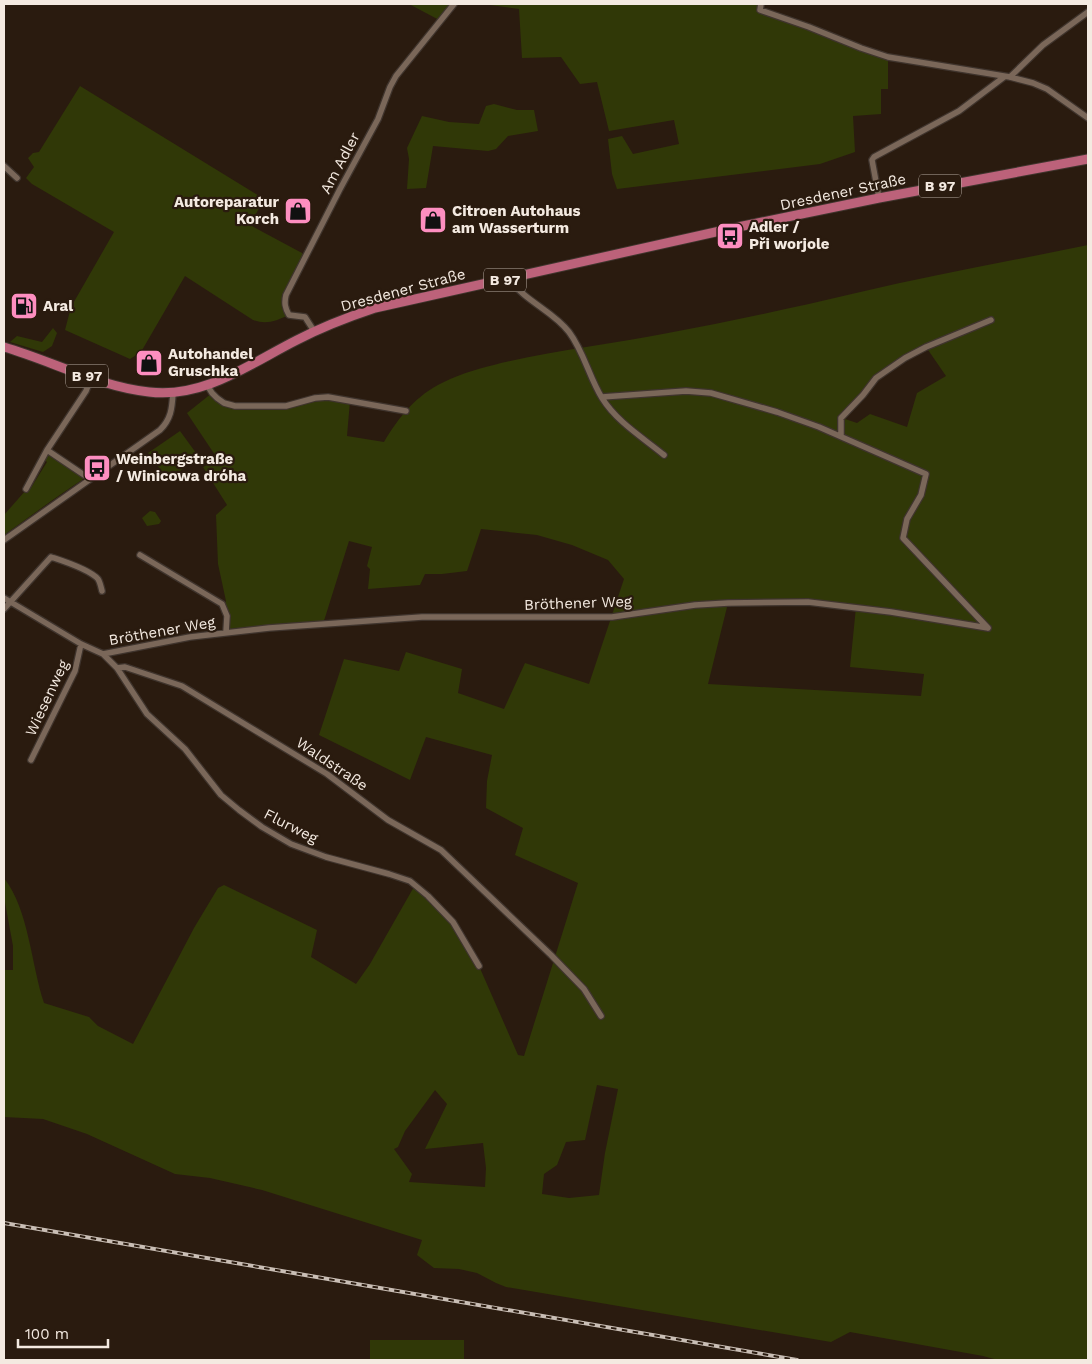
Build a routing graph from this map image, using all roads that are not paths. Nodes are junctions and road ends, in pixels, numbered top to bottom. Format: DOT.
graph roads {
  1 [pos="454,4"];
  2 [pos="761,4"];
  3 [pos="1088,12"];
  4 [pos="1007,77"];
  5 [pos="1088,118"];
  6 [pos="1088,159"];
  7 [pos="4,166"];
  8 [pos="17,178"];
  9 [pos="879,198"];
  10 [pos="509,279"];
  11 [pos="991,320"];
  12 [pos="314,331"];
  13 [pos="4,347"];
  14 [pos="91,378"];
  15 [pos="207,385"];
  16 [pos="173,393"];
  17 [pos="602,398"];
  18 [pos="406,411"];
  19 [pos="841,436"];
  20 [pos="47,450"];
  21 [pos="664,455"];
  22 [pos="90,479"];
  23 [pos="26,489"];
  24 [pos="4,540"];
  25 [pos="140,555"];
  26 [pos="102,590"];
  27 [pos="4,598"];
  28 [pos="11,602"];
  29 [pos="4,609"];
  30 [pos="226,632"];
  31 [pos="81,644"];
  32 [pos="103,654"];
  33 [pos="117,668"];
  34 [pos="31,760"];
  35 [pos="479,966"];
  36 [pos="601,1016"];
  1 -- 12 [label="street, Am Adler"];
  2 -- 4 [label="street"];
  3 -- 4 [label="street"];
  4 -- 5 [label="street"];
  4 -- 9 [label="street"];
  6 -- 9 [label="main road, Dresdener Straße / B 97"];
  7 -- 8 [label="street"];
  9 -- 10 [label="main road, Dresdener Straße / B 97"];
  10 -- 12 [label="main road, Dresdener Straße / B 97"];
  10 -- 17 [label="street"];
  11 -- 19 [label="street"];
  12 -- 15 [label="main road, Dresdener Straße / B 97"];
  13 -- 14 [label="main road, B 97"];
  14 -- 16 [label="main road, B 97"];
  14 -- 20 [label="street"];
  15 -- 16 [label="main road, Dresdener Straße / B 97"];
  15 -- 18 [label="street"];
  16 -- 22 [label="street"];
  17 -- 19 [label="street"];
  17 -- 21 [label="street"];
  19 -- 30 [label="street, Bröthener Weg"];
  20 -- 22 [label="street"];
  20 -- 23 [label="street"];
  22 -- 24 [label="street"];
  25 -- 30 [label="street, Bröthener Weg"];
  26 -- 28 [label="street"];
  27 -- 28 [label="street"];
  28 -- 29 [label="street"];
  28 -- 31 [label="street"];
  30 -- 32 [label="street, Bröthener Weg"];
  31 -- 32 [label="street"];
  31 -- 34 [label="street, Wiesenweg"];
  32 -- 33 [label="street"];
  33 -- 35 [label="street, Flurweg"];
  33 -- 36 [label="street, Waldstraße"];
}
